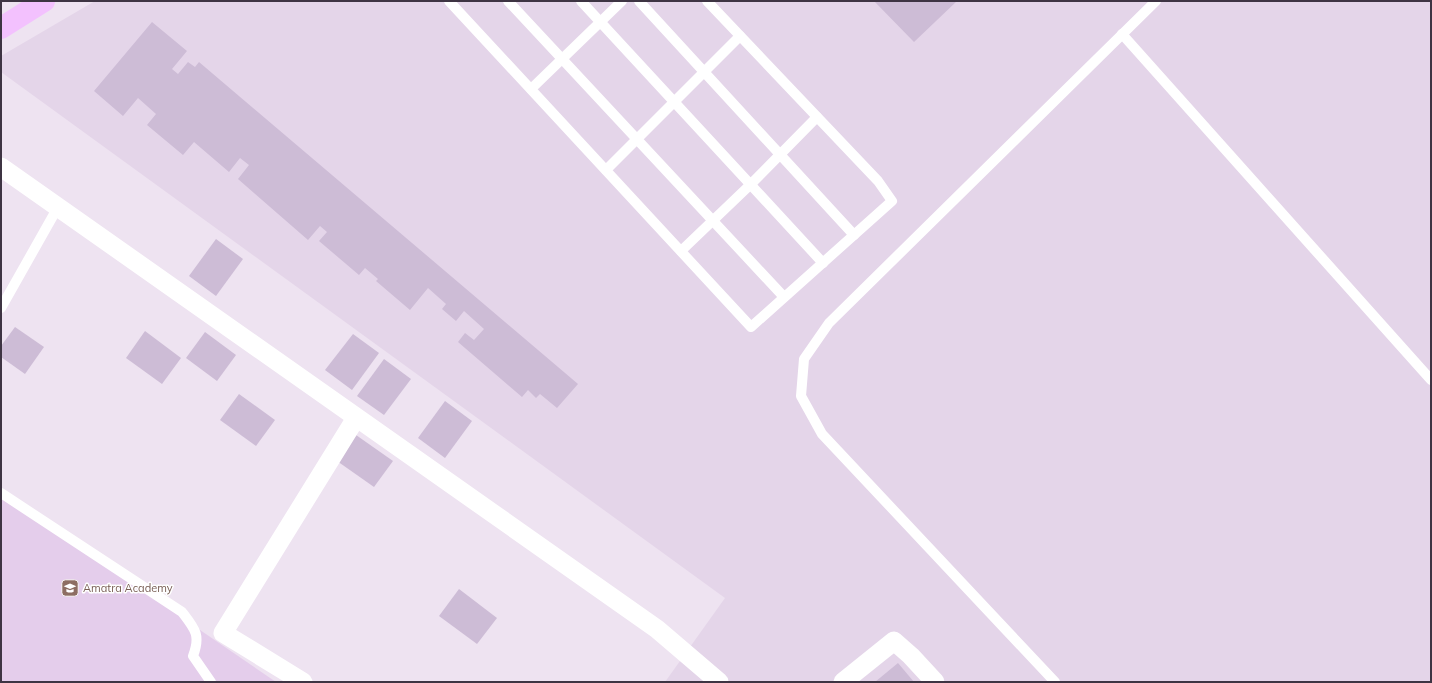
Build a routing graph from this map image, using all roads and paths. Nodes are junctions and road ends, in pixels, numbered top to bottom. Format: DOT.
graph roads {
  1 [pos="44,1"];
  2 [pos="508,1"];
  3 [pos="581,1"];
  4 [pos="622,1"];
  5 [pos="639,1"];
  6 [pos="707,1"];
  7 [pos="1156,1"];
  8 [pos="455,3"];
  9 [pos="601,22"];
  10 [pos="1,28"];
  11 [pos="1122,34"];
  12 [pos="740,36"];
  13 [pos="562,59"];
  14 [pos="705,71"];
  15 [pos="531,89"];
  16 [pos="673,101"];
  17 [pos="817,117"];
  18 [pos="636,139"];
  19 [pos="780,155"];
  20 [pos="1,167"];
  21 [pos="606,170"];
  22 [pos="751,184"];
  23 [pos="58,207"];
  24 [pos="713,220"];
  25 [pos="854,235"];
  26 [pos="681,251"];
  27 [pos="823,263"];
  28 [pos="784,297"];
  29 [pos="1,308"];
  30 [pos="1431,380"];
  31 [pos="356,418"];
  32 [pos="1,493"];
  33 [pos="211,682"];
  34 [pos="303,682"];
  35 [pos="719,682"];
  36 [pos="843,682"];
  37 [pos="935,682"];
  38 [pos="1055,682"];
  1 -- 10 [label="main road"];
  2 -- 13 [label="lane"];
  3 -- 9 [label="lane"];
  4 -- 9 [label="lane"];
  5 -- 14 [label="lane"];
  6 -- 12 [label="lane"];
  7 -- 11 [label="lane"];
  8 -- 15 [label="lane"];
  9 -- 13 [label="lane"];
  9 -- 16 [label="lane"];
  11 -- 30 [label="lane"];
  11 -- 38 [label="lane"];
  12 -- 14 [label="lane"];
  12 -- 17 [label="lane"];
  13 -- 15 [label="lane"];
  13 -- 18 [label="lane"];
  14 -- 16 [label="lane"];
  14 -- 19 [label="lane"];
  15 -- 21 [label="lane"];
  16 -- 18 [label="lane"];
  16 -- 22 [label="lane"];
  17 -- 19 [label="lane"];
  17 -- 25 [label="lane"];
  18 -- 21 [label="lane"];
  18 -- 24 [label="lane"];
  19 -- 22 [label="lane"];
  19 -- 25 [label="lane"];
  20 -- 23 [label="street"];
  21 -- 26 [label="lane"];
  22 -- 24 [label="lane"];
  22 -- 27 [label="lane"];
  23 -- 29 [label="lane"];
  23 -- 31 [label="street"];
  24 -- 26 [label="lane"];
  24 -- 28 [label="lane"];
  25 -- 27 [label="lane"];
  26 -- 28 [label="lane"];
  27 -- 28 [label="lane"];
  31 -- 34 [label="street"];
  31 -- 35 [label="street"];
  32 -- 33 [label="lane"];
  36 -- 37 [label="street"];
}
